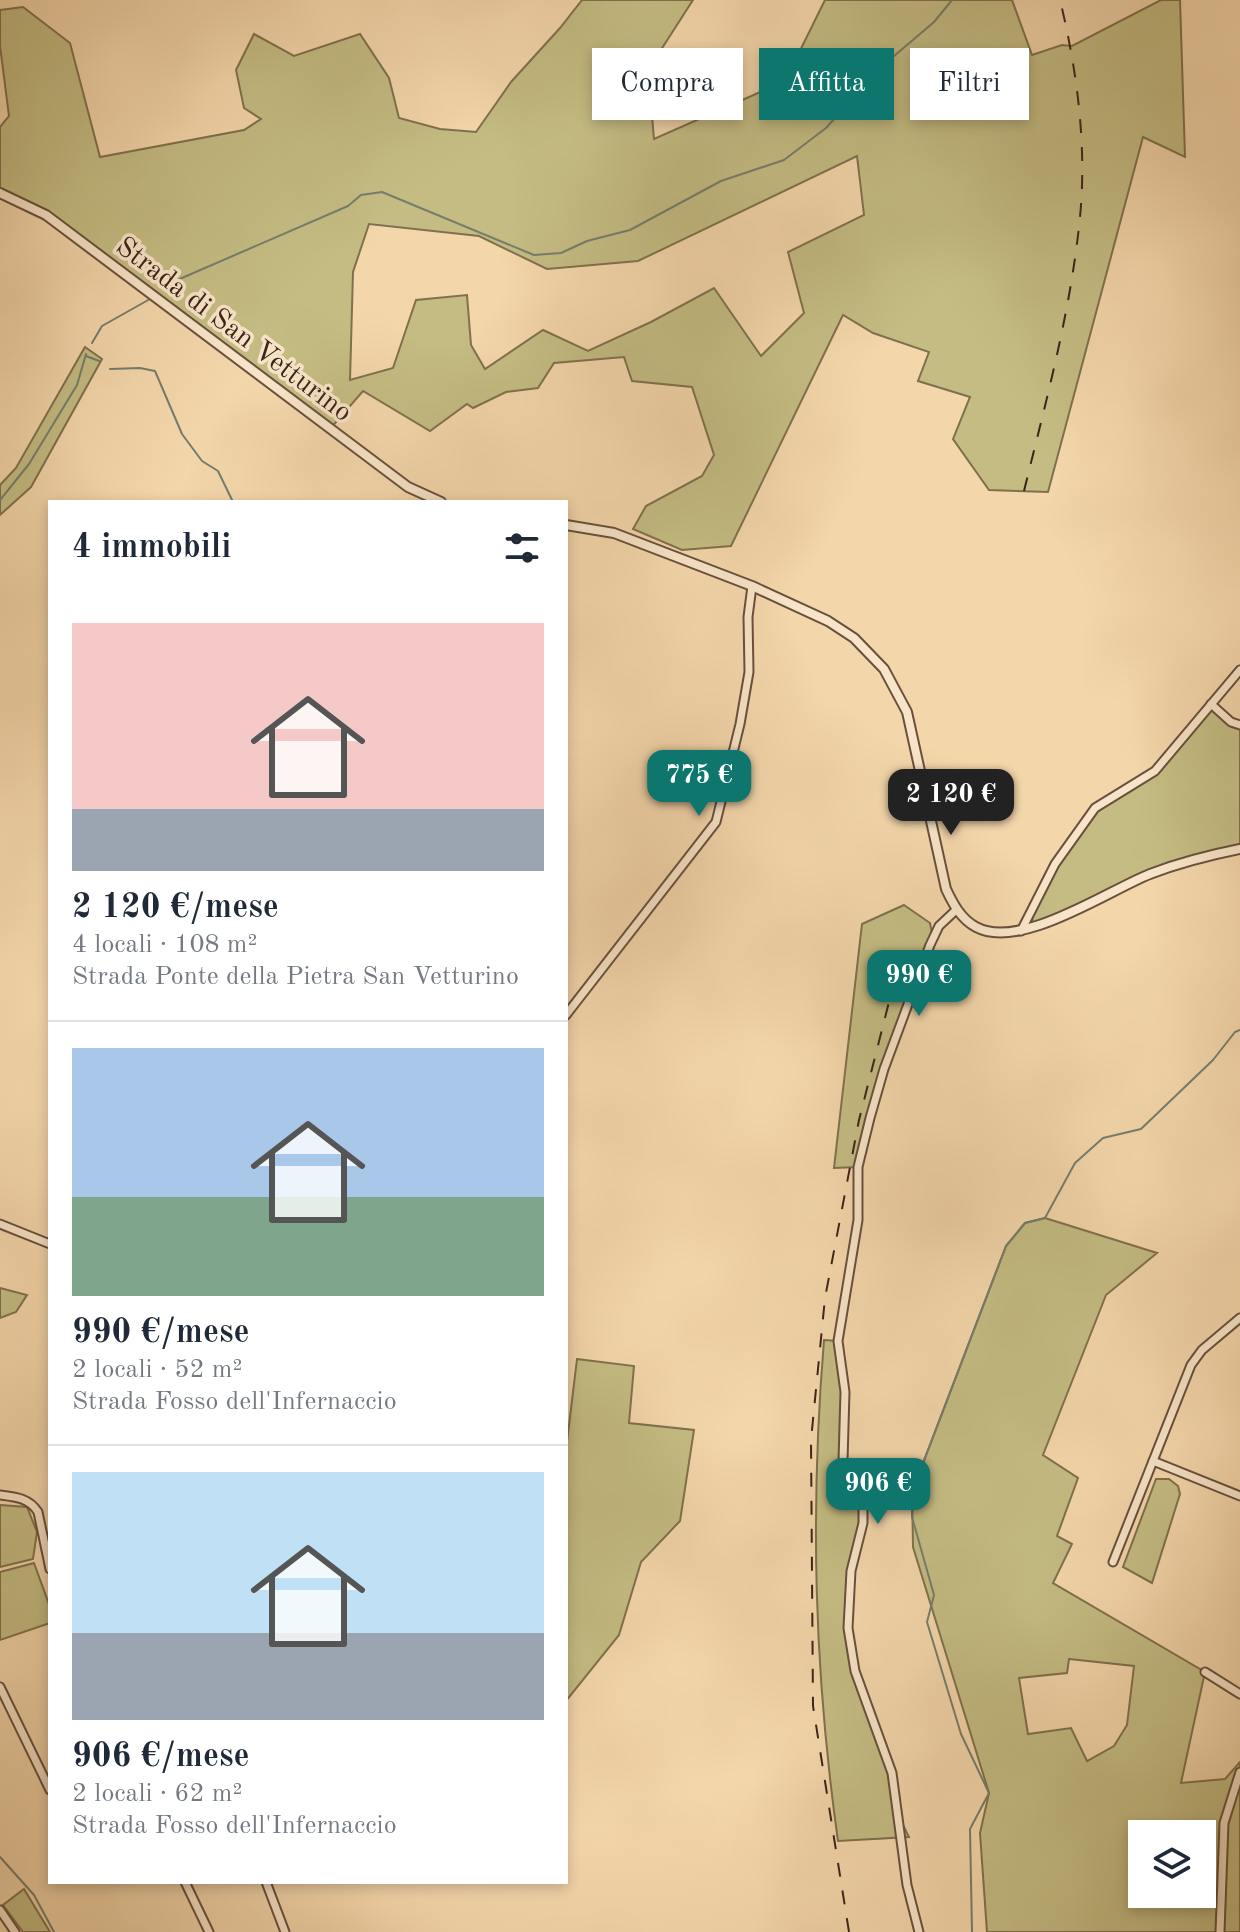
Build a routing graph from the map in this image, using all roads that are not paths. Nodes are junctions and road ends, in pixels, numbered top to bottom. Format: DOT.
graph roads {
  1 [pos="0,193"];
  2 [pos="437,500"];
  3 [pos="568,525"];
  4 [pos="752,586"];
  5 [pos="1240,670"];
  6 [pos="1211,704"];
  7 [pos="1240,725"];
  8 [pos="1240,849"];
  9 [pos="956,910"];
  10 [pos="1021,931"];
  11 [pos="568,1012"];
  12 [pos="0,1224"];
  13 [pos="48,1243"];
  14 [pos="1240,1318"];
  15 [pos="1153,1461"];
  16 [pos="0,1495"];
  17 [pos="1240,1496"];
  18 [pos="48,1560"];
  19 [pos="1113,1562"];
  20 [pos="1205,1672"];
  21 [pos="0,1687"];
  22 [pos="1240,1694"];
  23 [pos="0,1707"];
  24 [pos="10,1709"];
  25 [pos="1240,1772"];
  26 [pos="48,1786"];
  27 [pos="186,1884"];
  28 [pos="267,1884"];
  29 [pos="0,1910"];
  30 [pos="15,1932"];
  31 [pos="209,1932"];
  32 [pos="285,1932"];
  33 [pos="919,1932"];
  34 [pos="1220,1932"];
  1 -- 2 [label="street, Strada di San Vetturino"];
  3 -- 4 [label="street"];
  4 -- 9 [label="street"];
  4 -- 11 [label="street"];
  5 -- 6 [label="street"];
  6 -- 7 [label="street"];
  6 -- 10 [label="street"];
  8 -- 10 [label="street"];
  9 -- 10 [label="street"];
  9 -- 33 [label="street"];
  12 -- 13 [label="street"];
  14 -- 15 [label="street"];
  15 -- 17 [label="street"];
  15 -- 19 [label="street"];
  16 -- 18 [label="street"];
  20 -- 22 [label="street"];
  21 -- 24 [label="street"];
  23 -- 24 [label="street"];
  24 -- 26 [label="street"];
  25 -- 34 [label="street"];
  27 -- 31 [label="street"];
  28 -- 32 [label="street"];
  29 -- 30 [label="street"];
}
